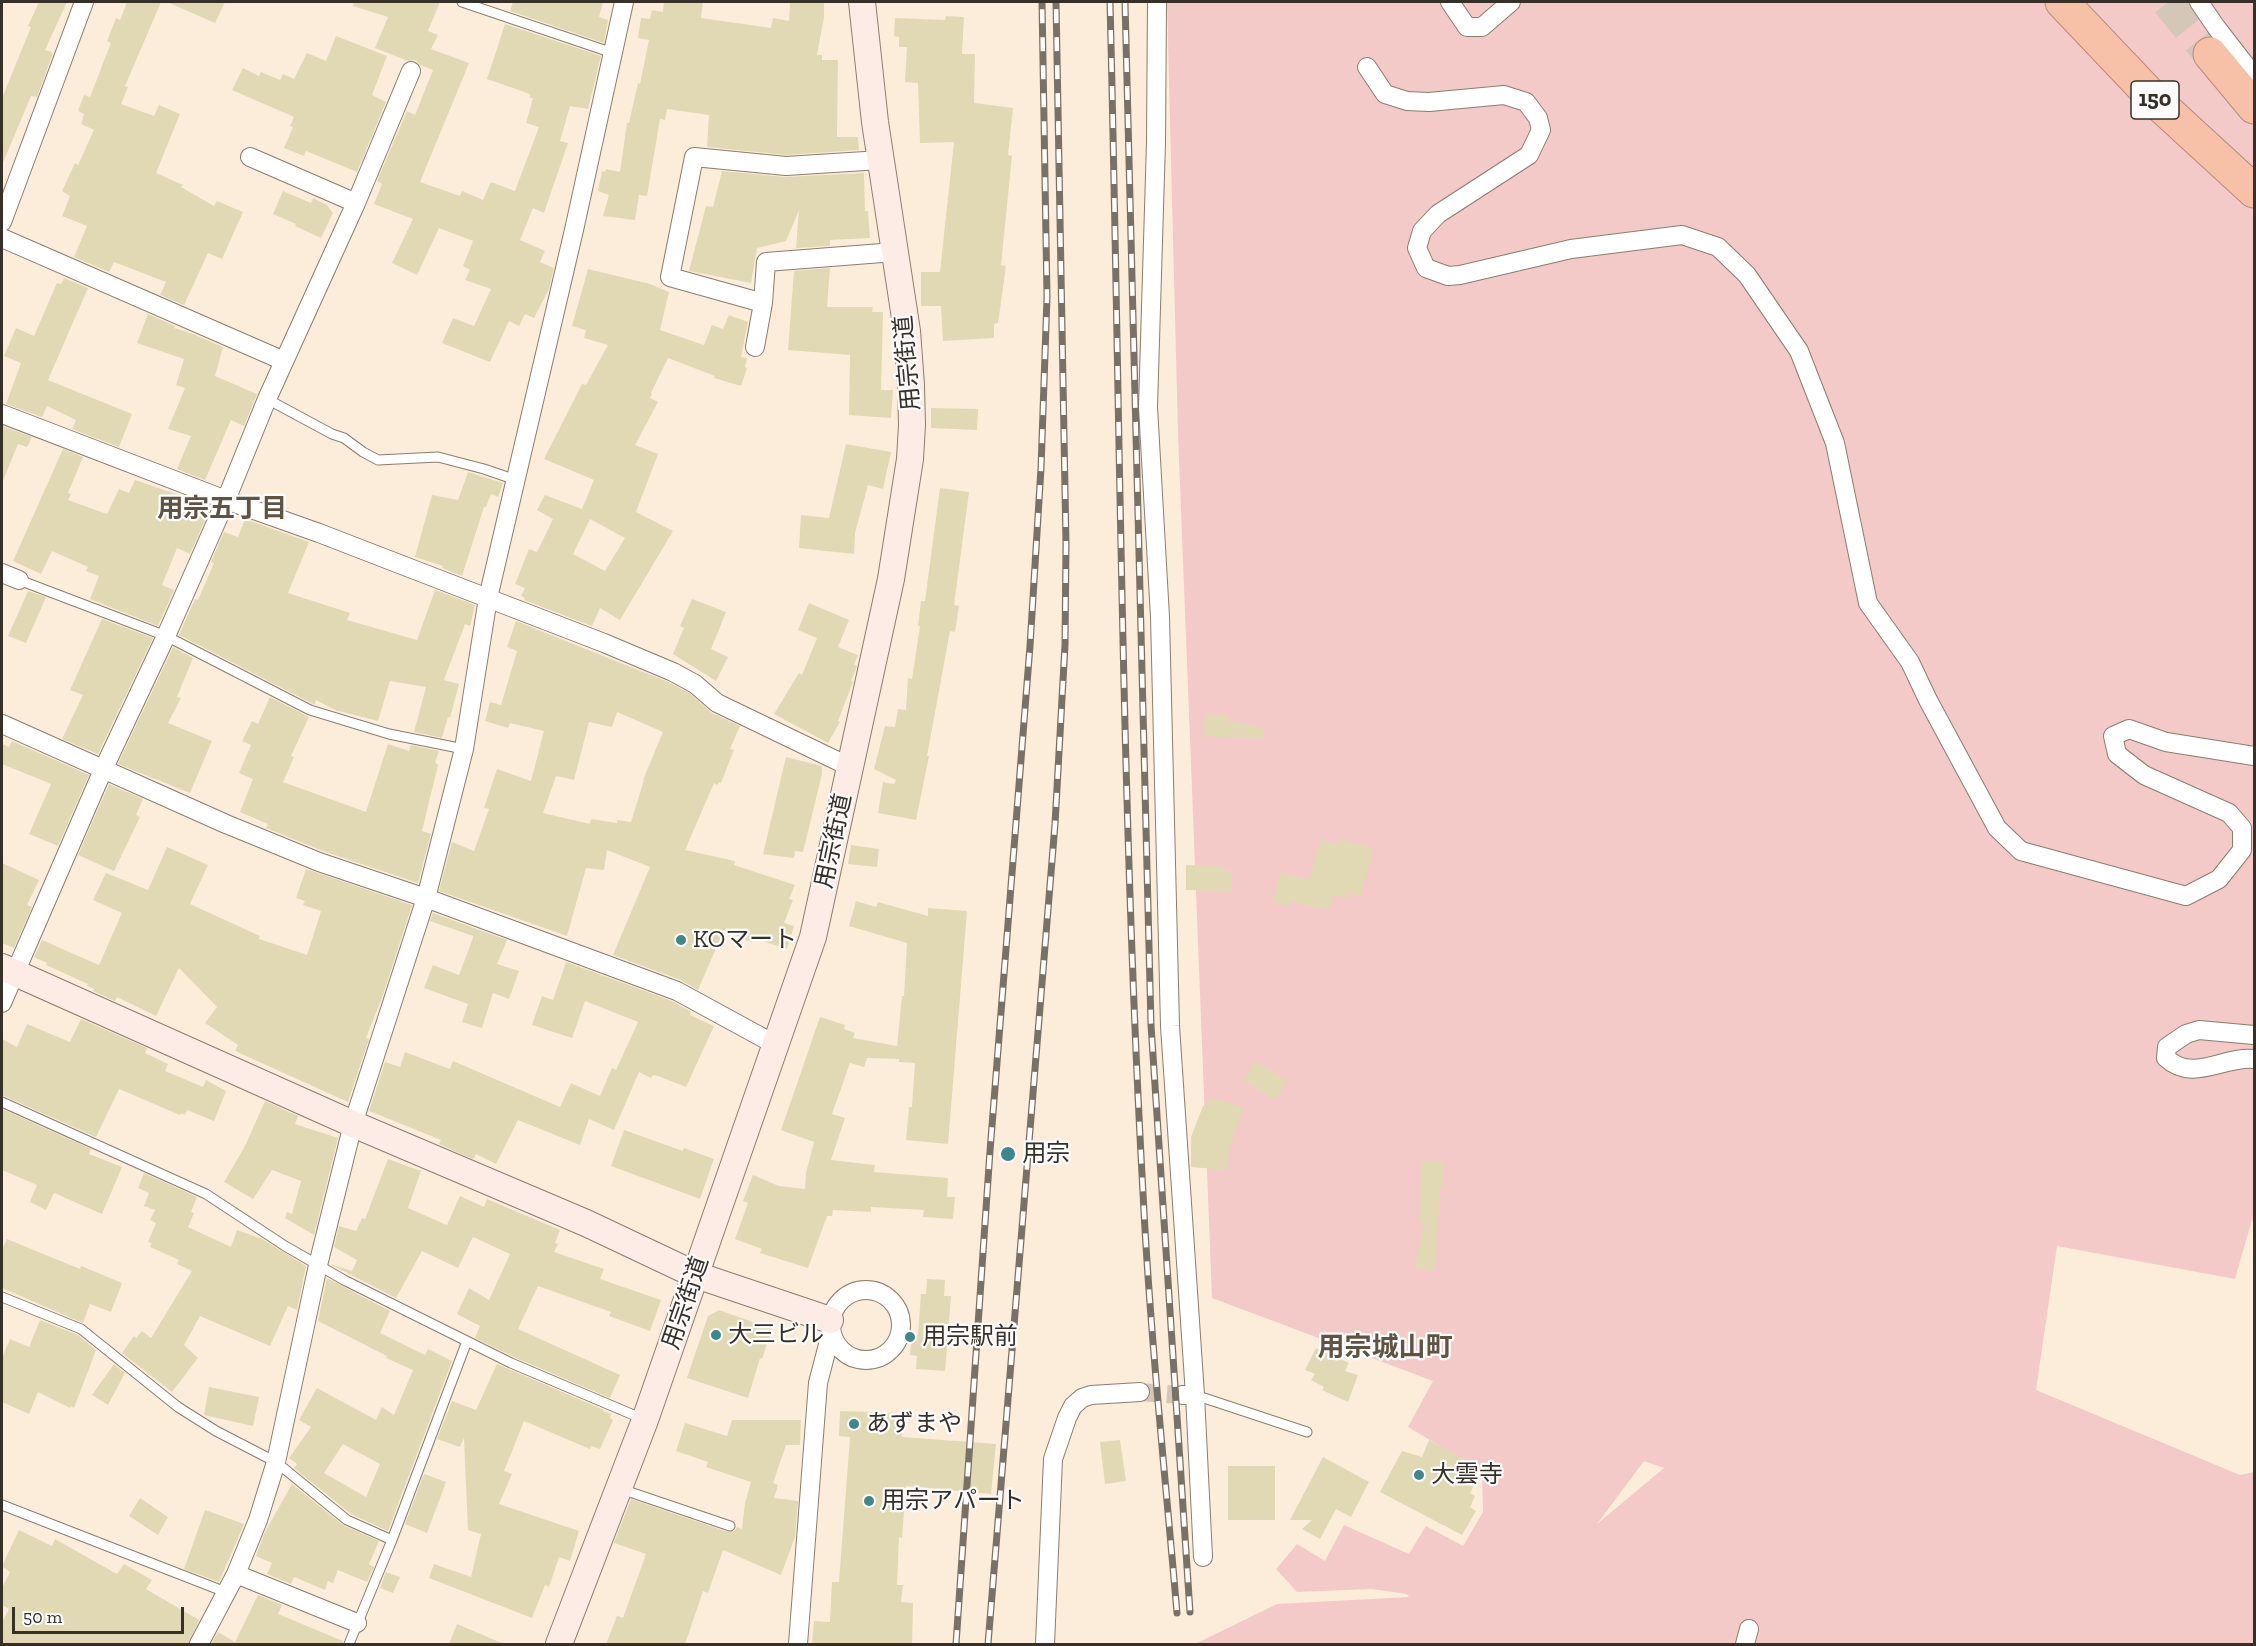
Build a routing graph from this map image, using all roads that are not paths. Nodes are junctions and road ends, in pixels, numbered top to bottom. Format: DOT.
graph roads {
  1 [pos="84,2"];
  2 [pos="462,2"];
  3 [pos="624,2"];
  4 [pos="862,2"];
  5 [pos="1157,2"];
  6 [pos="1450,2"];
  7 [pos="1511,2"];
  8 [pos="2062,2"];
  9 [pos="2199,2"];
  10 [pos="613,53"];
  11 [pos="2210,54"];
  12 [pos="1367,67"];
  13 [pos="411,71"];
  14 [pos="2254,76"];
  15 [pos="2254,107"];
  16 [pos="250,157"];
  17 [pos="881,160"];
  18 [pos="2254,191"];
  19 [pos="356,202"];
  20 [pos="2,222"];
  21 [pos="2,238"];
  22 [pos="896,252"];
  23 [pos="763,303"];
  24 [pos="755,347"];
  25 [pos="284,362"];
  26 [pos="267,399"];
  27 [pos="2,414"];
  28 [pos="516,480"];
  29 [pos="226,500"];
  30 [pos="10,576"];
  31 [pos="488,598"];
  32 [pos="166,636"];
  33 [pos="2,724"];
  34 [pos="464,749"];
  35 [pos="2254,756"];
  36 [pos="850,767"];
  37 [pos="103,770"];
  38 [pos="426,898"];
  39 [pos="8,970"];
  40 [pos="2,1003"];
  41 [pos="2254,1035"];
  42 [pos="776,1045"];
  43 [pos="2254,1059"];
  44 [pos="2,1102"];
  45 [pos="354,1124"];
  46 [pos="318,1265"];
  47 [pos="696,1275"];
  48 [pos="2,1297"];
  49 [pos="831,1327"];
  50 [pos="467,1341"];
  51 [pos="1140,1392"];
  52 [pos="1188,1395"];
  53 [pos="645,1420"];
  54 [pos="1308,1432"];
  55 [pos="276,1462"];
  56 [pos="620,1489"];
  57 [pos="2,1505"];
  58 [pos="730,1526"];
  59 [pos="392,1540"];
  60 [pos="1203,1557"];
  61 [pos="236,1574"];
  62 [pos="228,1593"];
  63 [pos="357,1623"];
  64 [pos="200,1644"];
  65 [pos="349,1644"];
  66 [pos="559,1644"];
  67 [pos="798,1644"];
  68 [pos="1045,1644"];
  1 -- 20 [label="street"];
  2 -- 10 [label="lane"];
  3 -- 10 [label="street"];
  4 -- 17 [label="main road, 用宗街道"];
  5 -- 52 [label="street"];
  6 -- 7 [label="street"];
  8 -- 18 [label="highway, 150"];
  9 -- 14 [label="street"];
  10 -- 28 [label="street"];
  11 -- 15 [label="highway"];
  12 -- 35 [label="street"];
  13 -- 19 [label="street"];
  16 -- 19 [label="street"];
  17 -- 22 [label="main road, 用宗街道"];
  17 -- 23 [label="street"];
  19 -- 25 [label="street"];
  21 -- 25 [label="street"];
  22 -- 23 [label="street"];
  22 -- 36 [label="main road, 用宗街道"];
  23 -- 24 [label="street"];
  25 -- 26 [label="street"];
  26 -- 28 [label="lane"];
  26 -- 29 [label="street"];
  27 -- 29 [label="street"];
  28 -- 31 [label="street"];
  29 -- 31 [label="street"];
  29 -- 32 [label="street"];
  30 -- 32 [label="lane"];
  31 -- 34 [label="street"];
  31 -- 36 [label="street"];
  32 -- 34 [label="lane"];
  32 -- 37 [label="street"];
  33 -- 37 [label="street"];
  34 -- 38 [label="street"];
  36 -- 42 [label="main road, 用宗街道"];
  37 -- 38 [label="street"];
  37 -- 39 [label="street"];
  38 -- 42 [label="street"];
  38 -- 45 [label="street"];
  39 -- 40 [label="street"];
  39 -- 45 [label="main road"];
  41 -- 43 [label="street"];
  42 -- 47 [label="main road, 用宗街道"];
  44 -- 46 [label="lane"];
  45 -- 46 [label="street"];
  45 -- 47 [label="main road"];
  46 -- 50 [label="lane"];
  46 -- 55 [label="street"];
  47 -- 49 [label="main road"];
  47 -- 53 [label="main road, 用宗街道"];
  48 -- 55 [label="lane"];
  49 -- 67 [label="street"];
  50 -- 53 [label="lane"];
  50 -- 59 [label="lane"];
  51 -- 68 [label="street"];
  52 -- 54 [label="lane"];
  52 -- 60 [label="street"];
  53 -- 56 [label="main road, 用宗街道"];
  55 -- 59 [label="lane"];
  55 -- 61 [label="street"];
  56 -- 58 [label="lane"];
  56 -- 66 [label="main road, 用宗街道"];
  57 -- 62 [label="lane"];
  59 -- 63 [label="lane"];
  61 -- 62 [label="street"];
  61 -- 63 [label="street"];
  62 -- 64 [label="street"];
  63 -- 65 [label="lane"];
}
